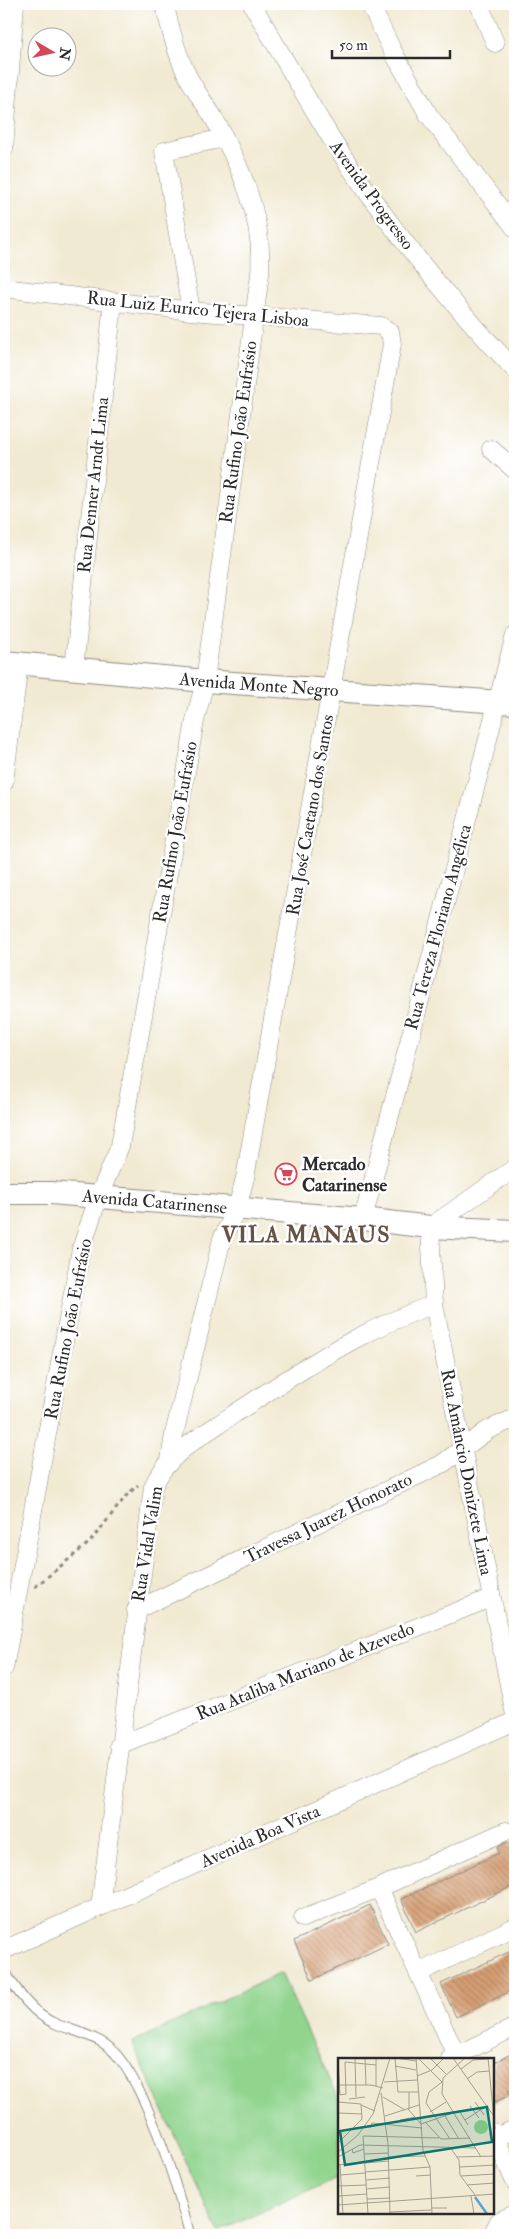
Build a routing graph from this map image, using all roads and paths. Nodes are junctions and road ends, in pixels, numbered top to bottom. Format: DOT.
graph roads {
  1 [pos="15,4"];
  2 [pos="164,4"];
  3 [pos="252,4"];
  4 [pos="370,4"];
  5 [pos="479,4"];
  6 [pos="495,43"];
  7 [pos="224,138"];
  8 [pos="4,149"];
  9 [pos="515,228"];
  10 [pos="4,288"];
  11 [pos="113,302"];
  12 [pos="191,311"];
  13 [pos="254,316"];
  14 [pos="390,332"];
  15 [pos="515,370"];
  16 [pos="491,449"];
  17 [pos="515,470"];
  18 [pos="515,635"];
  19 [pos="11,663"];
  20 [pos="74,669"];
  21 [pos="205,681"];
  22 [pos="332,690"];
  23 [pos="506,702"];
  24 [pos="4,782"];
  25 [pos="515,1168"];
  26 [pos="4,1193"];
  27 [pos="98,1198"];
  28 [pos="237,1208"];
  29 [pos="362,1219"];
  30 [pos="430,1227"];
  31 [pos="515,1231"];
  32 [pos="434,1304"];
  33 [pos="515,1418"];
  34 [pos="462,1448"];
  35 [pos="170,1460"];
  36 [pos="158,1476"];
  37 [pos="491,1598"];
  38 [pos="10,1604"];
  39 [pos="136,1610"];
  40 [pos="4,1668"];
  41 [pos="515,1715"];
  42 [pos="515,1721"];
  43 [pos="119,1744"];
  44 [pos="506,1831"];
  45 [pos="379,1888"];
  46 [pos="100,1907"];
  47 [pos="303,1918"];
  48 [pos="515,1927"];
  49 [pos="4,1950"];
  50 [pos="4,1970"];
  51 [pos="418,1973"];
  52 [pos="515,2027"];
  53 [pos="455,2058"];
  54 [pos="515,2129"];
  55 [pos="494,2136"];
  56 [pos="515,2182"];
  57 [pos="515,2214"];
  58 [pos="190,2235"];
  59 [pos="492,2235"];
  1 -- 8 [label="street"];
  2 -- 7 [label="street, Rua Rufino João Eufrásio"];
  3 -- 15 [label="street, Avenida Progresso"];
  4 -- 9 [label="street"];
  5 -- 6 [label="street"];
  7 -- 12 [label="street"];
  7 -- 13 [label="street, Rua Rufino João Eufrásio"];
  10 -- 11 [label="street, Rua Luiz Eurico Tejera Lisboa"];
  11 -- 12 [label="street, Rua Luiz Eurico Tejera Lisboa"];
  11 -- 20 [label="street, Rua Denner Arndt Lima"];
  12 -- 13 [label="street, Rua Luiz Eurico Tejera Lisboa"];
  13 -- 14 [label="street, Rua Luiz Eurico Tejera Lisboa"];
  13 -- 21 [label="street, Rua Rufino João Eufrásio"];
  14 -- 22 [label="street, Rua José Caetano dos Santos"];
  16 -- 17 [label="street"];
  18 -- 23 [label="street, Rua Tereza Floriano Angélica"];
  19 -- 20 [label="street, Avenida Monte Negro"];
  19 -- 24 [label="street"];
  20 -- 21 [label="street, Avenida Monte Negro"];
  21 -- 22 [label="street, Avenida Monte Negro"];
  21 -- 27 [label="street, Rua Rufino João Eufrásio"];
  22 -- 23 [label="street, Avenida Monte Negro"];
  22 -- 28 [label="street, Rua José Caetano dos Santos"];
  23 -- 29 [label="street, Rua Tereza Floriano Angélica"];
  25 -- 30 [label="street"];
  26 -- 27 [label="street, Avenida Catarinense"];
  27 -- 28 [label="street, Avenida Catarinense"];
  27 -- 38 [label="street, Rua Rufino João Eufrásio"];
  28 -- 29 [label="street, Avenida Catarinense"];
  28 -- 35 [label="street, Rua José Caetano dos Santos"];
  29 -- 30 [label="street, Avenida Catarinense"];
  30 -- 31 [label="street, Avenida Catarinense"];
  30 -- 32 [label="street, Rua Amâncio Donizete Lima"];
  32 -- 34 [label="street, Rua Amâncio Donizete Lima"];
  32 -- 35 [label="street, Rua Vidal Valim"];
  33 -- 34 [label="street, Travessa Juarez Honorato"];
  34 -- 37 [label="street, Rua Amâncio Donizete Lima"];
  34 -- 39 [label="street, Travessa Juarez Honorato"];
  35 -- 36 [label="street, Rua Vidal Valim"];
  36 -- 38 [label="path"];
  36 -- 39 [label="street, Rua Vidal Valim"];
  37 -- 41 [label="street, Rua Amâncio Donizete Lima"];
  37 -- 43 [label="street, Rua Ataliba Mariano de Azevedo"];
  38 -- 40 [label="street, Rua Rufino João Eufrásio"];
  39 -- 43 [label="street, Rua Vidal Valim"];
  42 -- 46 [label="street, Avenida Boa Vista"];
  43 -- 46 [label="street, Rua Vidal Valim"];
  44 -- 45 [label="street"];
  45 -- 47 [label="street"];
  45 -- 51 [label="street"];
  46 -- 49 [label="street, Avenida Boa Vista"];
  48 -- 51 [label="street"];
  50 -- 58 [label="lane"];
  51 -- 53 [label="street"];
  52 -- 53 [label="street"];
  54 -- 55 [label="street"];
  55 -- 56 [label="street"];
  57 -- 59 [label="street"];
}
